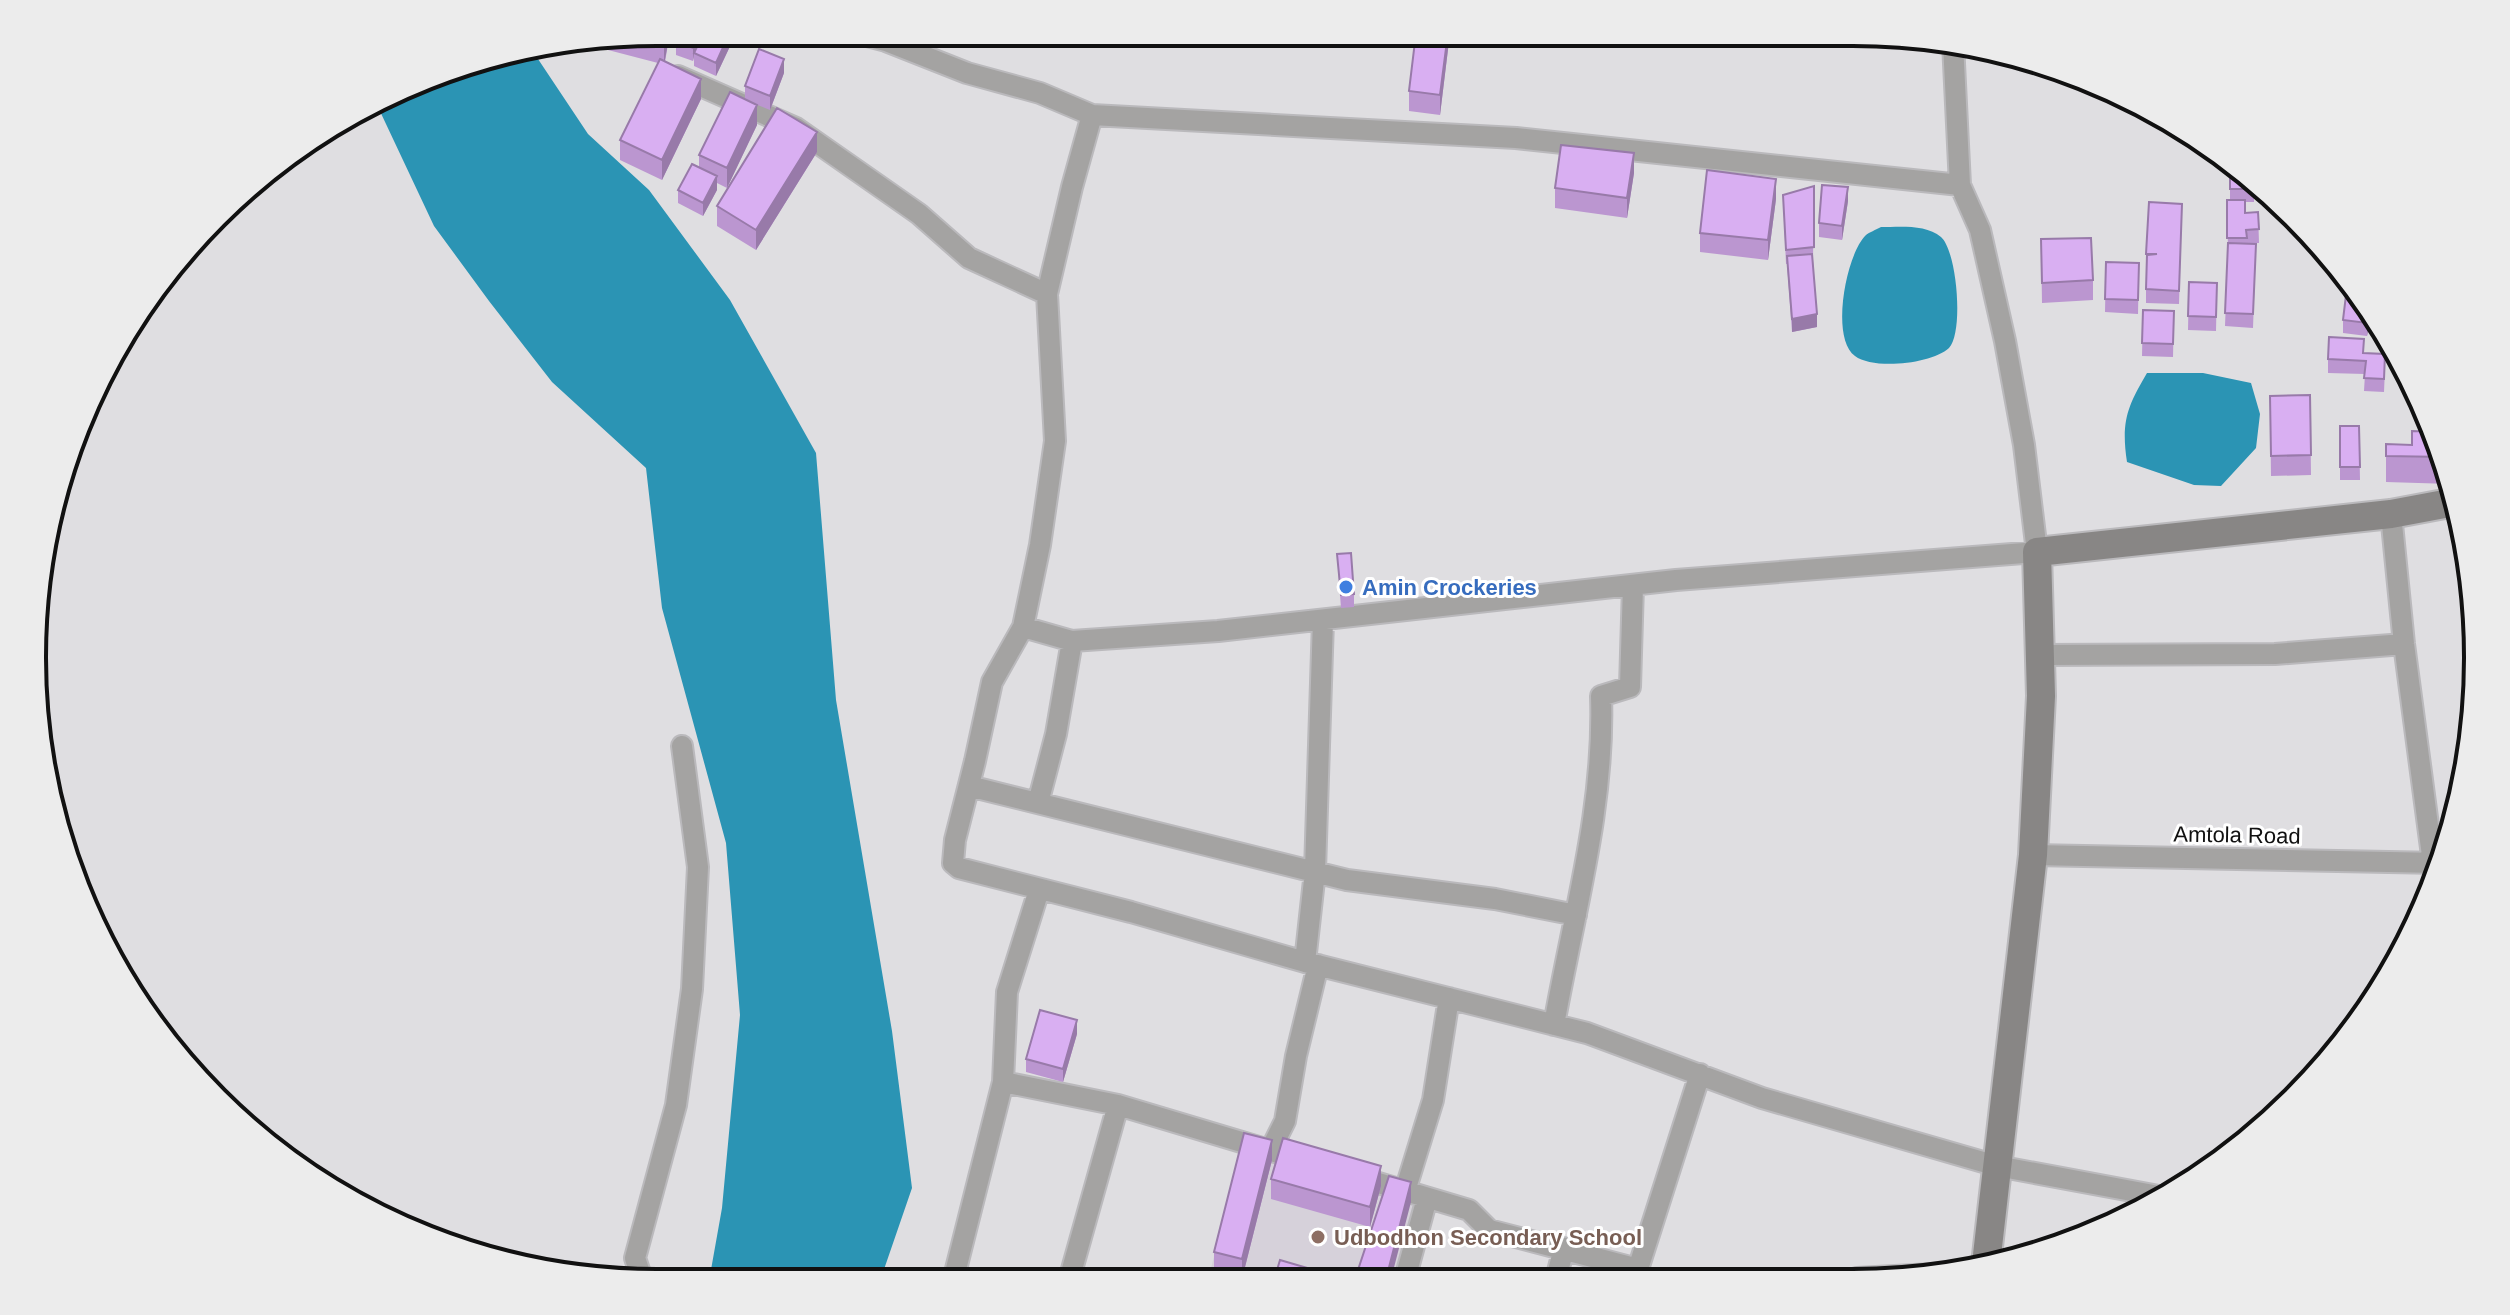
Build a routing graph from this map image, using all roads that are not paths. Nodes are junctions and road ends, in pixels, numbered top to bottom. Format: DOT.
graph roads {
  1 [pos="899,46"];
  2 [pos="1954,55"];
  3 [pos="666,70"];
  4 [pos="1092,115"];
  5 [pos="1960,185"];
  6 [pos="1047,294"];
  7 [pos="2444,504"];
  8 [pos="2391,514"];
  9 [pos="2037,552"];
  10 [pos="1633,585"];
  11 [pos="1323,620"];
  12 [pos="1023,627"];
  13 [pos="1072,641"];
  14 [pos="2404,644"];
  15 [pos="2040,655"];
  16 [pos="682,746"];
  17 [pos="969,786"];
  18 [pos="1038,803"];
  19 [pos="2434,846"];
  20 [pos="2033,855"];
  21 [pos="2429,863"];
  22 [pos="1315,871"];
  23 [pos="1039,890"];
  24 [pos="1576,915"];
  25 [pos="1311,964"];
  26 [pos="1449,998"];
  27 [pos="1554,1025"];
  28 [pos="1700,1074"];
  29 [pos="1003,1082"];
  30 [pos="1118,1105"];
  31 [pos="1270,1151"];
  32 [pos="1997,1166"];
  33 [pos="1405,1191"];
  34 [pos="2146,1194"];
  35 [pos="1427,1198"];
  36 [pos="1564,1248"];
  37 [pos="1987,1253"];
  38 [pos="639,1269"];
  39 [pos="956,1269"];
  40 [pos="1072,1269"];
  41 [pos="1408,1269"];
  42 [pos="1559,1269"];
  1 -- 4 [label="street"];
  2 -- 5 [label="street"];
  3 -- 6 [label="street"];
  4 -- 5 [label="street"];
  4 -- 6 [label="street"];
  5 -- 9 [label="street"];
  6 -- 12 [label="street"];
  7 -- 8 [label="main road"];
  8 -- 9 [label="main road"];
  8 -- 14 [label="street"];
  9 -- 10 [label="street"];
  9 -- 15 [label="main road"];
  10 -- 11 [label="street"];
  10 -- 24 [label="street"];
  11 -- 13 [label="street"];
  11 -- 22 [label="street"];
  12 -- 13 [label="street"];
  12 -- 17 [label="street"];
  13 -- 18 [label="street"];
  14 -- 15 [label="street"];
  14 -- 19 [label="street"];
  15 -- 20 [label="main road"];
  16 -- 38 [label="street"];
  17 -- 18 [label="street"];
  17 -- 23 [label="street"];
  18 -- 22 [label="street"];
  20 -- 21 [label="street, Amtola Road"];
  20 -- 32 [label="main road"];
  22 -- 24 [label="street"];
  22 -- 25 [label="street"];
  23 -- 25 [label="street"];
  23 -- 29 [label="street"];
  24 -- 27 [label="street"];
  25 -- 26 [label="street"];
  25 -- 31 [label="street"];
  26 -- 27 [label="street"];
  26 -- 33 [label="street"];
  27 -- 28 [label="street"];
  28 -- 32 [label="street"];
  28 -- 36 [label="street"];
  29 -- 30 [label="street"];
  29 -- 39 [label="street"];
  30 -- 31 [label="street"];
  30 -- 40 [label="street"];
  31 -- 33 [label="street"];
  32 -- 34 [label="street"];
  32 -- 37 [label="main road"];
  33 -- 35 [label="street"];
  35 -- 36 [label="street"];
  35 -- 41 [label="street"];
  36 -- 42 [label="street"];
}
